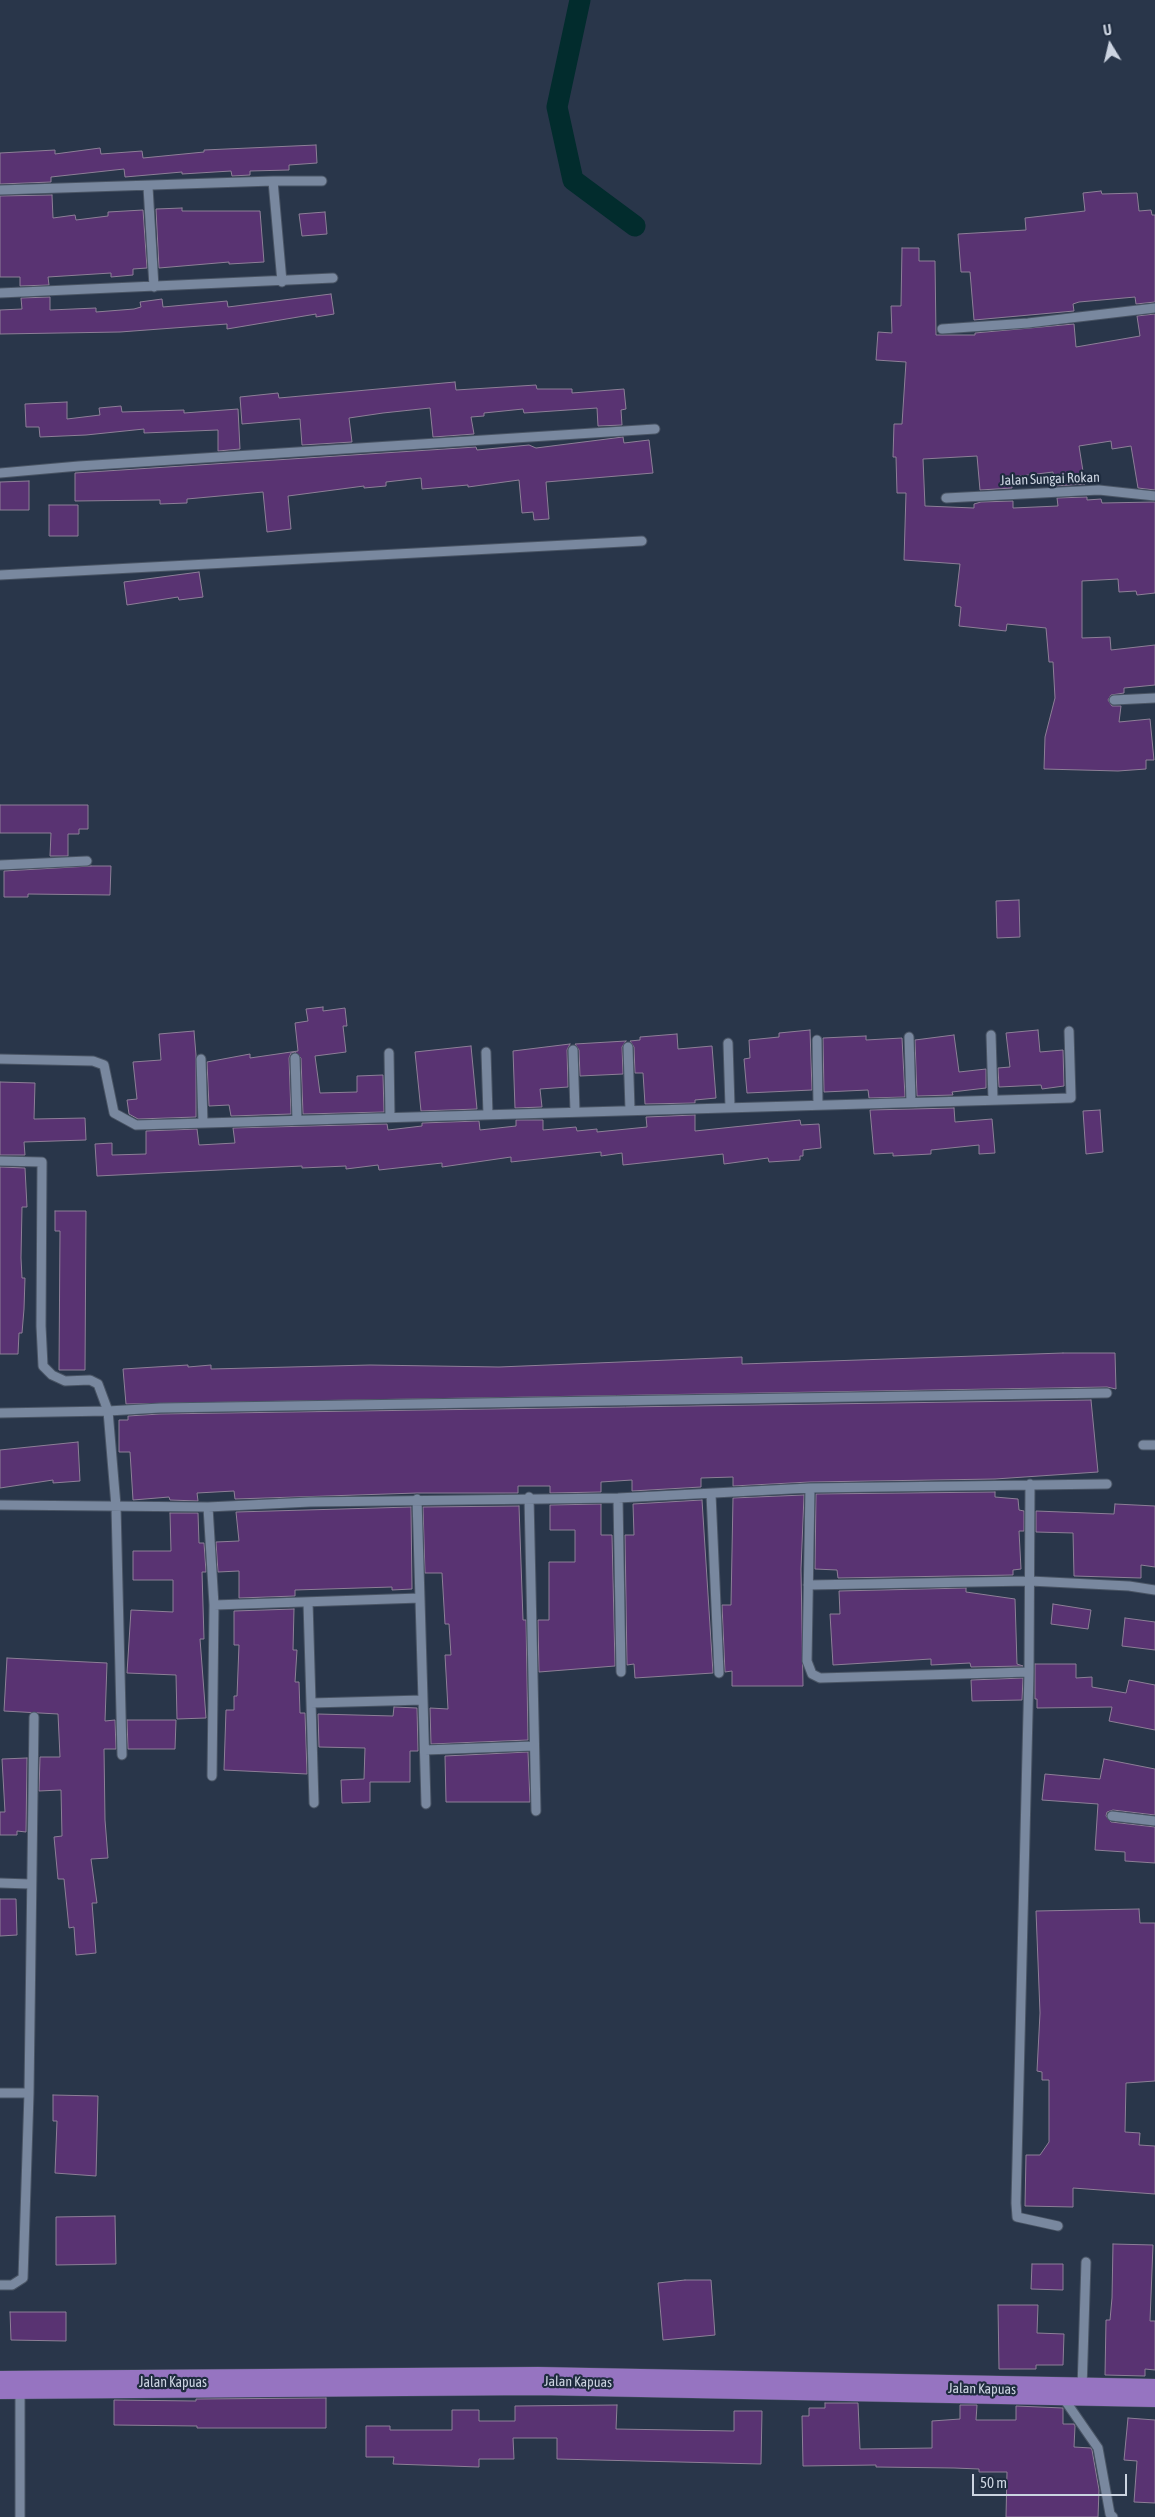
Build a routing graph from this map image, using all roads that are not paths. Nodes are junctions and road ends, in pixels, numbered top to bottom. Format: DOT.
graph roads {
  1 [pos="273,181"];
  2 [pos="322,181"];
  3 [pos="148,187"];
  4 [pos="0,190"];
  5 [pos="333,278"];
  6 [pos="282,282"];
  7 [pos="154,287"];
  8 [pos="0,293"];
  9 [pos="1155,308"];
  10 [pos="942,329"];
  11 [pos="655,429"];
  12 [pos="0,473"];
  13 [pos="1155,496"];
  14 [pos="946,498"];
  15 [pos="642,541"];
  16 [pos="0,575"];
  17 [pos="1155,698"];
  18 [pos="1114,700"];
  19 [pos="87,861"];
  20 [pos="0,865"];
  21 [pos="1069,1031"];
  22 [pos="991,1035"];
  23 [pos="909,1037"];
  24 [pos="816,1040"];
  25 [pos="728,1042"];
  26 [pos="628,1047"];
  27 [pos="573,1050"];
  28 [pos="486,1052"];
  29 [pos="388,1053"];
  30 [pos="295,1058"];
  31 [pos="201,1059"];
  32 [pos="0,1060"];
  33 [pos="992,1100"];
  34 [pos="911,1102"];
  35 [pos="818,1105"];
  36 [pos="730,1108"];
  37 [pos="630,1110"];
  38 [pos="575,1112"];
  39 [pos="488,1114"];
  40 [pos="390,1118"];
  41 [pos="297,1120"];
  42 [pos="203,1123"];
  43 [pos="0,1161"];
  44 [pos="1107,1394"];
  45 [pos="108,1411"];
  46 [pos="0,1413"];
  47 [pos="1143,1445"];
  48 [pos="1155,1445"];
  49 [pos="1030,1484"];
  50 [pos="1107,1484"];
  51 [pos="810,1488"];
  52 [pos="711,1494"];
  53 [pos="529,1498"];
  54 [pos="618,1498"];
  55 [pos="417,1499"];
  56 [pos="0,1505"];
  57 [pos="116,1506"];
  58 [pos="208,1507"];
  59 [pos="1030,1581"];
  60 [pos="808,1585"];
  61 [pos="1155,1590"];
  62 [pos="420,1598"];
  63 [pos="308,1602"];
  64 [pos="214,1606"];
  65 [pos="621,1672"];
  66 [pos="1029,1672"];
  67 [pos="719,1673"];
  68 [pos="423,1700"];
  69 [pos="312,1704"];
  70 [pos="34,1717"];
  71 [pos="534,1746"];
  72 [pos="425,1750"];
  73 [pos="122,1755"];
  74 [pos="212,1776"];
  75 [pos="314,1803"];
  76 [pos="426,1804"];
  77 [pos="536,1811"];
  78 [pos="1112,1816"];
  79 [pos="1155,1821"];
  80 [pos="0,1884"];
  81 [pos="30,1884"];
  82 [pos="29,2092"];
  83 [pos="0,2093"];
  84 [pos="1058,2226"];
  85 [pos="1086,2262"];
  86 [pos="0,2285"];
  87 [pos="10,2384"];
  88 [pos="1155,2393"];
  89 [pos="1072,2398"];
  90 [pos="20,2517"];
  91 [pos="1113,2517"];
  1 -- 2 [label="street"];
  1 -- 3 [label="street"];
  1 -- 6 [label="street"];
  3 -- 4 [label="street"];
  3 -- 7 [label="street"];
  5 -- 6 [label="street"];
  6 -- 7 [label="street"];
  7 -- 8 [label="street"];
  9 -- 10 [label="street"];
  11 -- 12 [label="street"];
  13 -- 14 [label="street, Jalan Sungai Rokan"];
  15 -- 16 [label="street"];
  17 -- 18 [label="street"];
  19 -- 20 [label="street"];
  21 -- 33 [label="street"];
  22 -- 33 [label="street"];
  23 -- 34 [label="street"];
  24 -- 35 [label="street"];
  25 -- 36 [label="street"];
  26 -- 37 [label="street"];
  27 -- 38 [label="street"];
  28 -- 39 [label="street"];
  29 -- 40 [label="street"];
  30 -- 41 [label="street"];
  31 -- 42 [label="street"];
  32 -- 42 [label="street"];
  33 -- 34 [label="street"];
  34 -- 35 [label="street"];
  35 -- 36 [label="street"];
  36 -- 37 [label="street"];
  37 -- 38 [label="street"];
  38 -- 39 [label="street"];
  39 -- 40 [label="street"];
  40 -- 41 [label="street"];
  41 -- 42 [label="street"];
  43 -- 45 [label="street"];
  44 -- 45 [label="street"];
  45 -- 46 [label="street"];
  45 -- 57 [label="street"];
  47 -- 48 [label="street"];
  49 -- 50 [label="street"];
  49 -- 51 [label="street"];
  49 -- 59 [label="street"];
  51 -- 52 [label="street"];
  51 -- 60 [label="street"];
  52 -- 54 [label="street"];
  52 -- 67 [label="street"];
  53 -- 54 [label="street"];
  53 -- 55 [label="street"];
  53 -- 71 [label="street"];
  54 -- 65 [label="street"];
  55 -- 58 [label="street"];
  55 -- 62 [label="street"];
  56 -- 57 [label="street"];
  57 -- 58 [label="street"];
  57 -- 73 [label="street"];
  58 -- 64 [label="street"];
  59 -- 60 [label="street"];
  59 -- 61 [label="street"];
  59 -- 66 [label="street"];
  60 -- 66 [label="street"];
  62 -- 63 [label="street"];
  62 -- 68 [label="street"];
  63 -- 64 [label="street"];
  63 -- 69 [label="street"];
  64 -- 74 [label="street"];
  66 -- 84 [label="street"];
  68 -- 69 [label="street"];
  68 -- 72 [label="street"];
  69 -- 75 [label="street"];
  70 -- 81 [label="street"];
  71 -- 72 [label="street"];
  71 -- 77 [label="street"];
  72 -- 76 [label="street"];
  78 -- 79 [label="street"];
  80 -- 81 [label="street"];
  81 -- 82 [label="street"];
  82 -- 83 [label="street"];
  82 -- 86 [label="street"];
  85 -- 89 [label="street"];
  87 -- 89 [label="main road, Jalan Kapuas"];
  87 -- 90 [label="street"];
  88 -- 89 [label="main road, Jalan Kapuas"];
  89 -- 91 [label="street"];
}
